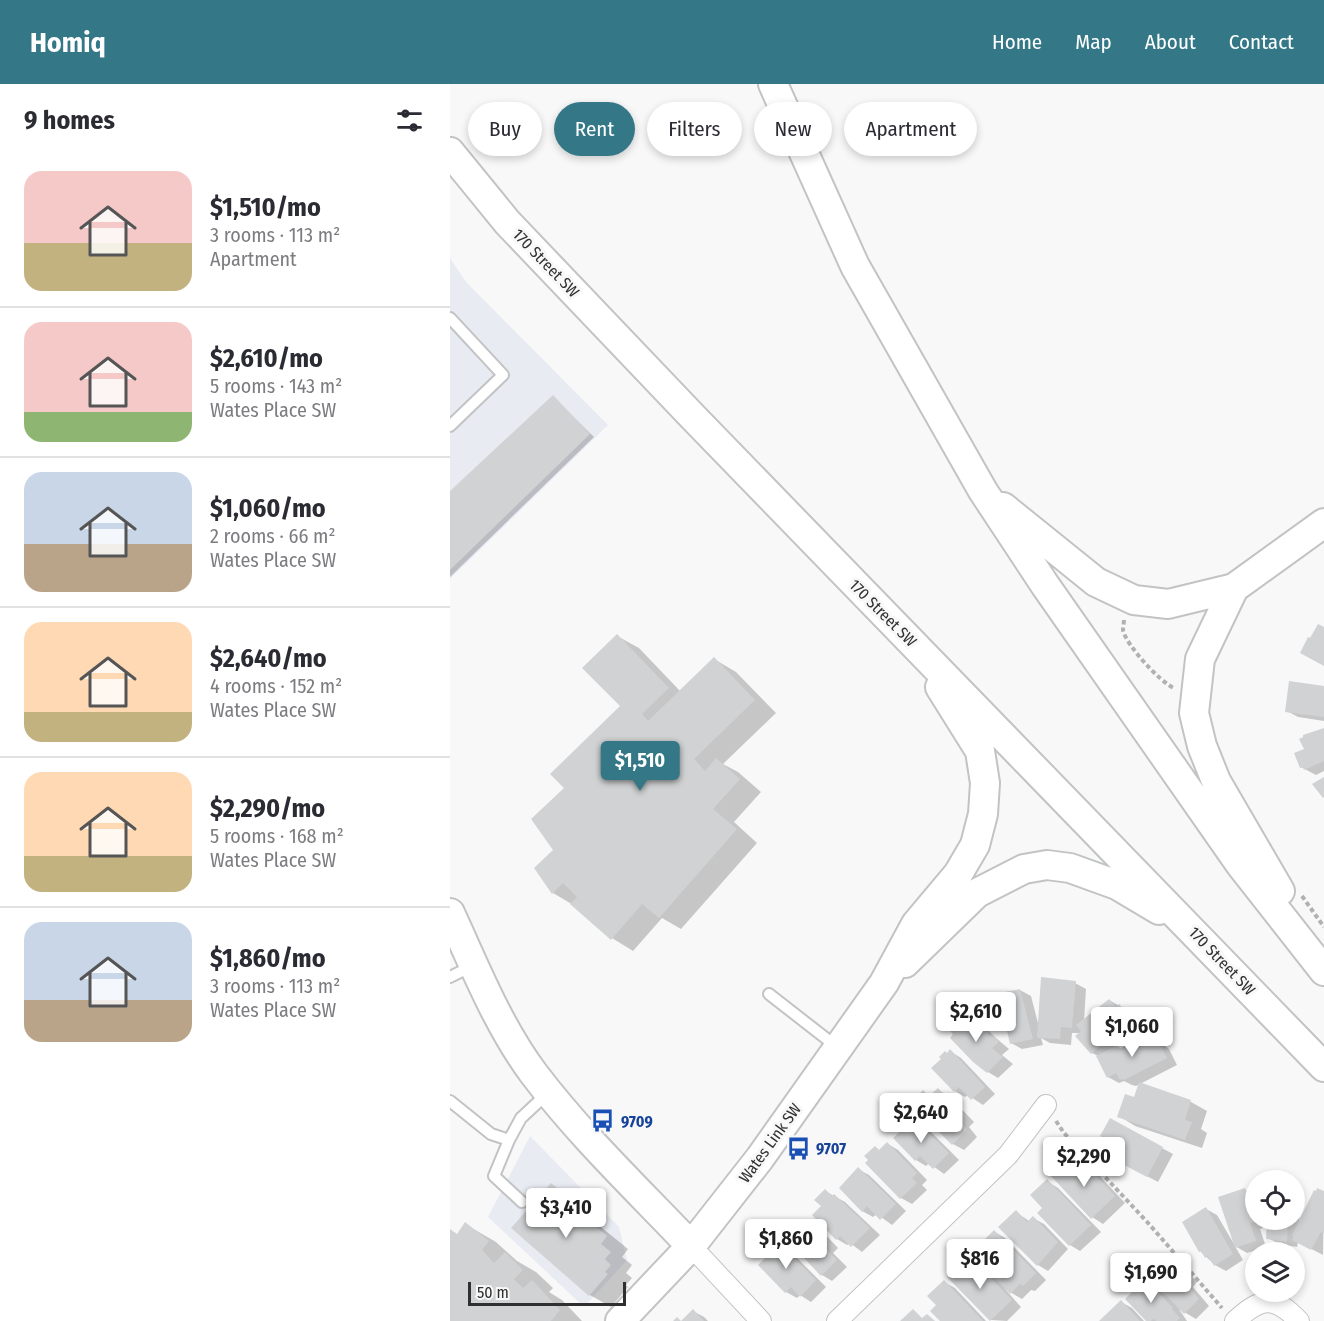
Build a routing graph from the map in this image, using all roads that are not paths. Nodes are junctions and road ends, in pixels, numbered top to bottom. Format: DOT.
graph roads {
  1 [pos="773,84"];
  2 [pos="450,152"];
  3 [pos="450,318"];
  4 [pos="450,426"];
  5 [pos="983,491"];
  6 [pos="1324,523"];
  7 [pos="1234,588"];
  8 [pos="914,644"];
  9 [pos="450,913"];
  10 [pos="1191,929"];
  11 [pos="1324,970"];
  12 [pos="462,971"];
  13 [pos="884,983"];
  14 [pos="769,994"];
  15 [pos="838,1048"];
  16 [pos="1324,1067"];
  17 [pos="549,1092"];
  18 [pos="450,1101"];
  19 [pos="1046,1105"];
  20 [pos="509,1140"];
  21 [pos="522,1202"];
  22 [pos="691,1246"];
  23 [pos="1230,1317"];
  24 [pos="620,1321"];
  25 [pos="761,1321"];
  26 [pos="837,1321"];
  27 [pos="1299,1321"];
  1 -- 5 [label="main road"];
  2 -- 8 [label="main road, 170 Street SW"];
  3 -- 4 [label="lane"];
  5 -- 7 [label="main road"];
  5 -- 11 [label="main road"];
  6 -- 7 [label="main road"];
  7 -- 11 [label="main road"];
  8 -- 10 [label="main road, 170 Street SW"];
  8 -- 13 [label="main road"];
  9 -- 12 [label="main road"];
  10 -- 13 [label="main road"];
  10 -- 16 [label="main road, 170 Street SW"];
  12 -- 17 [label="main road"];
  13 -- 15 [label="main road, Wates Link SW"];
  14 -- 15 [label="lane"];
  15 -- 22 [label="main road, Wates Link SW"];
  17 -- 20 [label="lane"];
  17 -- 22 [label="main road"];
  18 -- 20 [label="lane"];
  19 -- 26 [label="street"];
  20 -- 21 [label="lane"];
  22 -- 24 [label="main road, Wates Link SW"];
  22 -- 25 [label="street"];
  23 -- 27 [label="street"];
}
